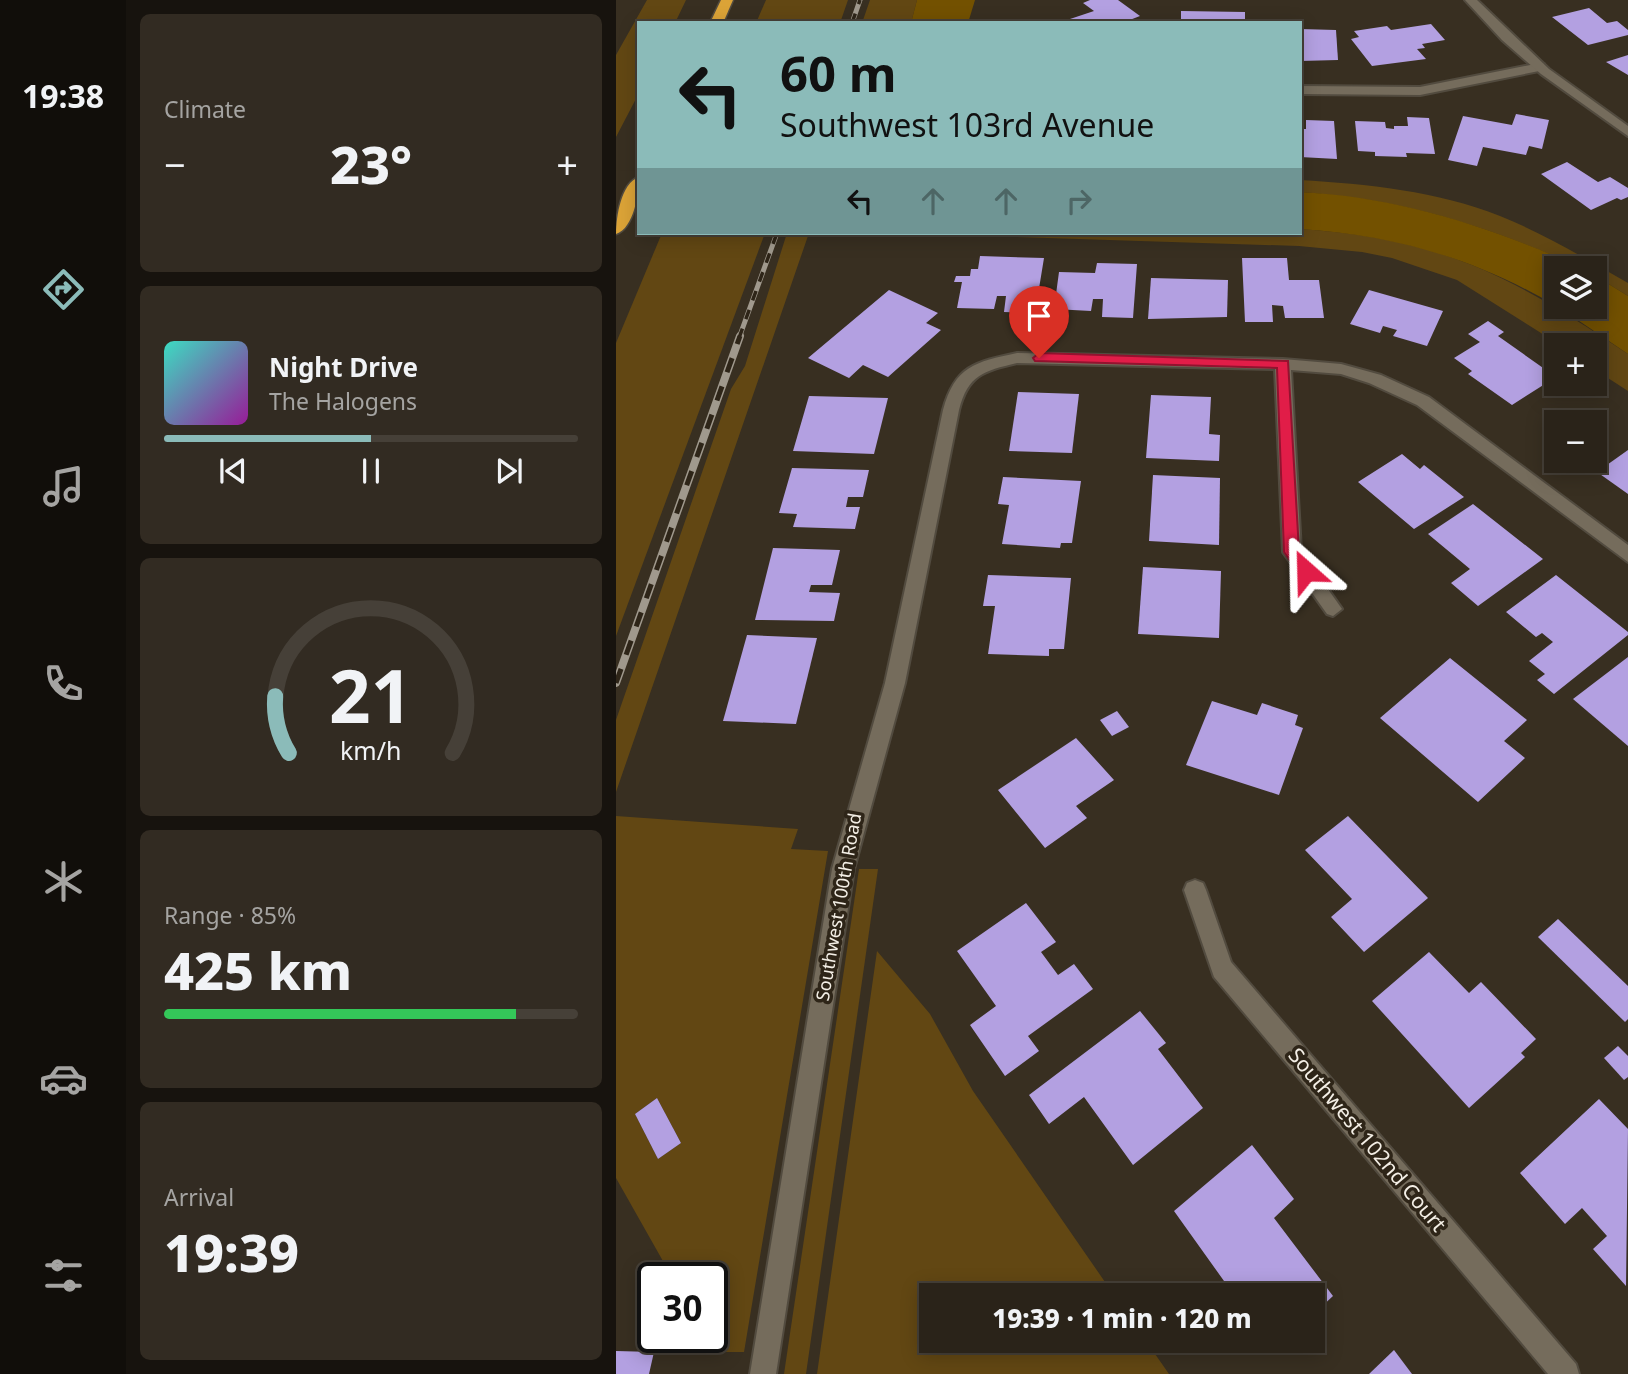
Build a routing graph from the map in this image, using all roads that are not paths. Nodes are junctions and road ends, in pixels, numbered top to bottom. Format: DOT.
graph roads {
  1 [pos="727,0"];
  2 [pos="1471,0"];
  3 [pos="717,21"];
  4 [pos="1540,67"];
  5 [pos="1302,90"];
  6 [pos="1628,132"];
  7 [pos="637,185"];
  8 [pos="620,221"];
  9 [pos="1283,364"];
  10 [pos="1628,555"];
  11 [pos="1333,609"];
  12 [pos="1195,890"];
  13 [pos="763,1374"];
  14 [pos="1566,1374"];
  1 -- 3 [label="highway"];
  2 -- 4 [label="street"];
  4 -- 5 [label="street"];
  4 -- 6 [label="street"];
  7 -- 8 [label="highway"];
  9 -- 10 [label="street"];
  9 -- 11 [label="street"];
  9 -- 13 [label="street, Southwest 100th Road"];
  12 -- 14 [label="street, Southwest 102nd Court"];
}
